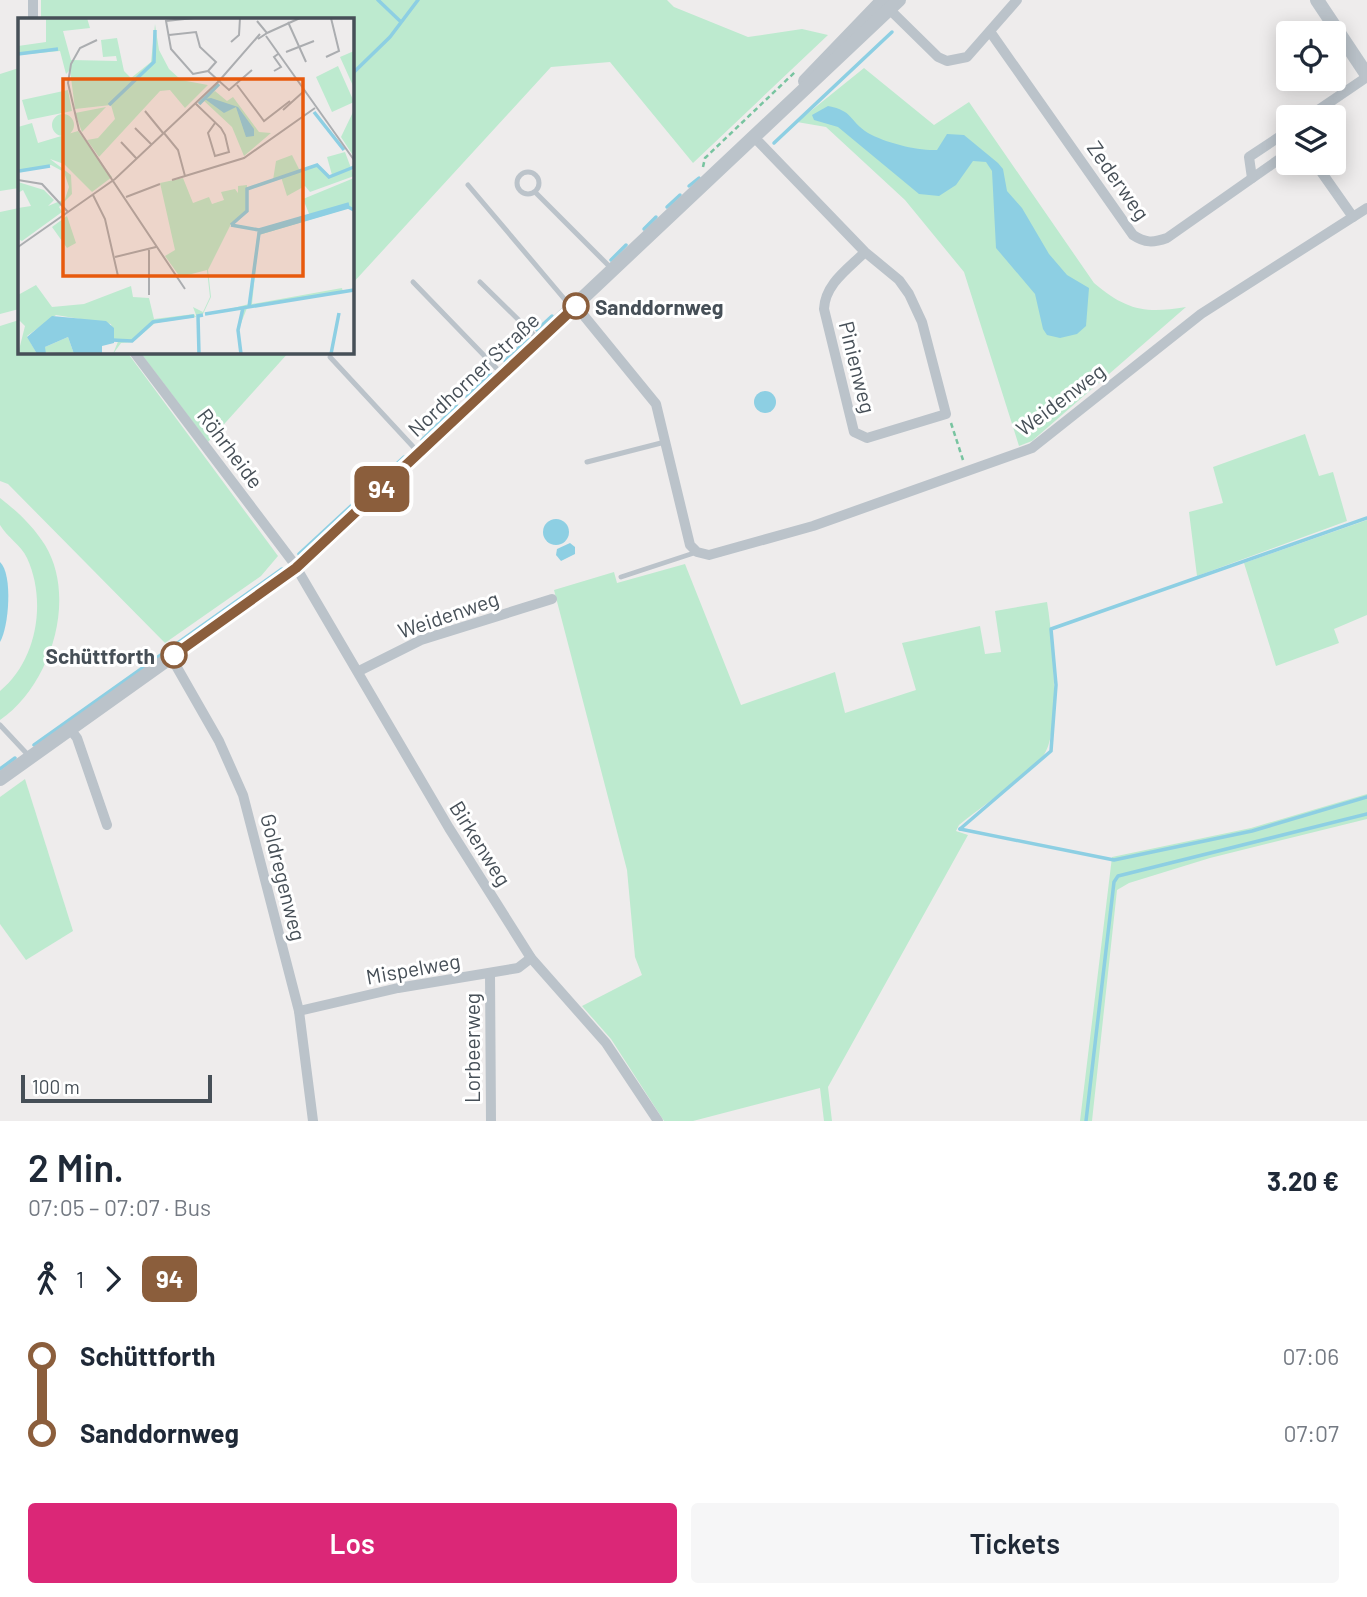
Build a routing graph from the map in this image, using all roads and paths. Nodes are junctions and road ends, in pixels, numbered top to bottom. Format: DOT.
graph roads {
  1 [pos="33,0"];
  2 [pos="1017,0"];
  3 [pos="1317,0"];
  4 [pos="886,2"];
  5 [pos="33,18"];
  6 [pos="991,33"];
  7 [pos="802,65"];
  8 [pos="1367,76"];
  9 [pos="1325,105"];
  10 [pos="754,137"];
  11 [pos="1276,139"];
  12 [pos="1276,161"];
  13 [pos="705,172"];
  14 [pos="1323,175"];
  15 [pos="1252,178"];
  16 [pos="468,185"];
  17 [pos="535,192"];
  18 [pos="1367,208"];
  19 [pos="1353,217"];
  20 [pos="865,252"];
  21 [pos="613,271"];
  22 [pos="413,282"];
  23 [pos="480,282"];
  24 [pos="574,307"];
  25 [pos="539,340"];
  26 [pos="136,354"];
  27 [pos="330,357"];
  28 [pos="503,375"];
  29 [pos="946,414"];
  30 [pos="666,442"];
  31 [pos="419,454"];
  32 [pos="587,462"];
  33 [pos="968,472"];
  34 [pos="697,552"];
  35 [pos="296,568"];
  36 [pos="621,577"];
  37 [pos="552,599"];
  38 [pos="172,657"];
  39 [pos="359,671"];
  40 [pos="0,725"];
  41 [pos="70,729"];
  42 [pos="30,757"];
  43 [pos="0,779"];
  44 [pos="107,825"];
  45 [pos="531,958"];
  46 [pos="490,974"];
  47 [pos="299,1012"];
  48 [pos="313,1121"];
  49 [pos="491,1121"];
  50 [pos="658,1121"];
  1 -- 5 [label="street"];
  2 -- 6 [label="street"];
  3 -- 8 [label="street"];
  4 -- 6 [label="street"];
  4 -- 10 [label="street, Nordhorner Straße"];
  6 -- 15 [label="street, Zederweg"];
  7 -- 13 [label="path"];
  8 -- 9 [label="street"];
  10 -- 20 [label="street"];
  10 -- 21 [label="street, Nordhorner Straße"];
  11 -- 15 [label="street"];
  12 -- 15 [label="street, Zederweg"];
  14 -- 19 [label="street"];
  16 -- 24 [label="lane"];
  17 -- 17 [label="lane"];
  17 -- 21 [label="lane"];
  18 -- 19 [label="street, Weidenweg"];
  19 -- 33 [label="street, Weidenweg"];
  20 -- 29 [label="street"];
  20 -- 29 [label="street, Pinienweg"];
  21 -- 24 [label="street, Nordhorner Straße"];
  22 -- 28 [label="lane"];
  23 -- 25 [label="lane"];
  24 -- 25 [label="street, Nordhorner Straße"];
  24 -- 30 [label="street"];
  25 -- 28 [label="street, Nordhorner Straße"];
  26 -- 35 [label="street, Röhrheide"];
  27 -- 31 [label="lane"];
  28 -- 31 [label="street, Nordhorner Straße"];
  29 -- 33 [label="path"];
  30 -- 32 [label="lane"];
  30 -- 34 [label="street"];
  31 -- 35 [label="street, Nordhorner Straße"];
  33 -- 34 [label="street, Weidenweg"];
  34 -- 36 [label="lane"];
  35 -- 38 [label="street, Nordhorner Straße"];
  35 -- 39 [label="street, Birkenweg"];
  37 -- 39 [label="street, Weidenweg"];
  38 -- 41 [label="street, Nordhorner Straße"];
  38 -- 47 [label="street, Goldregenweg"];
  39 -- 45 [label="street, Birkenweg"];
  40 -- 42 [label="lane"];
  41 -- 42 [label="street, Nordhorner Straße"];
  41 -- 44 [label="street"];
  42 -- 43 [label="street, Nordhorner Straße"];
  45 -- 46 [label="street, Mispelweg"];
  45 -- 50 [label="street, Birkenweg"];
  46 -- 47 [label="street, Mispelweg"];
  46 -- 49 [label="street, Lorbeerweg"];
  47 -- 48 [label="street, Goldregenweg"];
}
